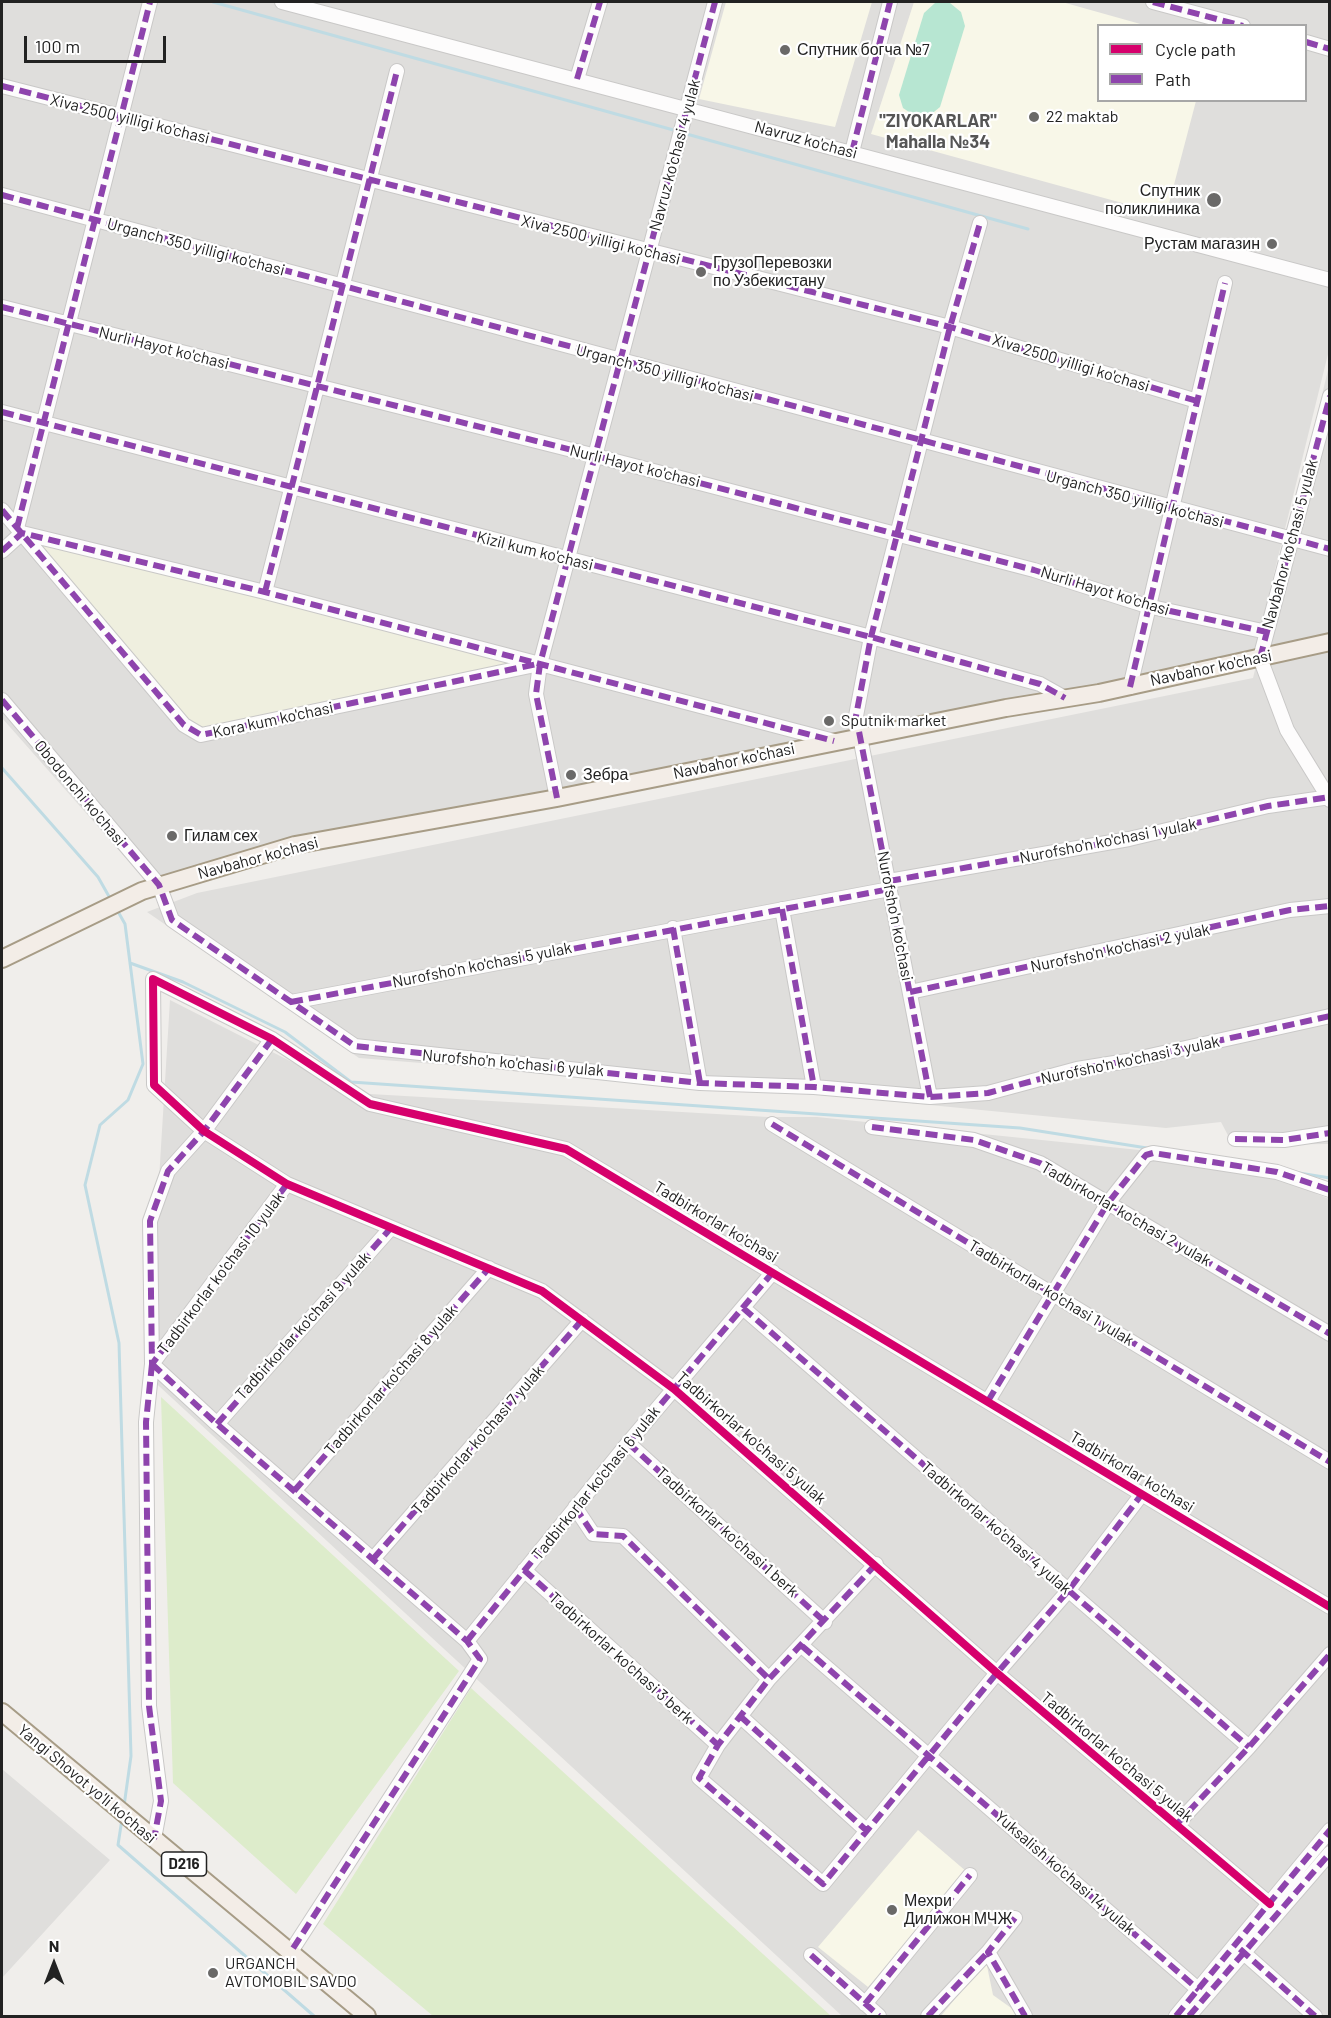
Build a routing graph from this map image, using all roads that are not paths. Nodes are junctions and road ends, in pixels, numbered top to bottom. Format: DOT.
graph roads {
  1 [pos="150,2"];
  2 [pos="282,2"];
  3 [pos="600,2"];
  4 [pos="715,2"];
  5 [pos="890,2"];
  6 [pos="1153,2"];
  7 [pos="1236,24"];
  8 [pos="1307,43"];
  9 [pos="1329,49"];
  10 [pos="397,71"];
  11 [pos="577,79"];
  12 [pos="2,86"];
  13 [pos="688,108"];
  14 [pos="123,117"];
  15 [pos="852,152"];
  16 [pos="369,180"];
  17 [pos="2,195"];
  18 [pos="96,220"];
  19 [pos="980,222"];
  20 [pos="649,253"];
  21 [pos="1329,280"];
  22 [pos="1225,283"];
  23 [pos="342,286"];
  24 [pos="2,307"];
  25 [pos="69,324"];
  26 [pos="950,327"];
  27 [pos="621,361"];
  28 [pos="317,386"];
  29 [pos="1329,396"];
  30 [pos="1197,401"];
  31 [pos="2,412"];
  32 [pos="44,423"];
  33 [pos="921,441"];
  34 [pos="596,456"];
  35 [pos="291,488"];
  36 [pos="1170,508"];
  37 [pos="2,510"];
  38 [pos="19,531"];
  39 [pos="897,534"];
  40 [pos="1292,540"];
  41 [pos="1329,549"];
  42 [pos="2,551"];
  43 [pos="568,559"];
  44 [pos="265,592"];
  45 [pos="1147,606"];
  46 [pos="1267,632"];
  47 [pos="871,638"];
  48 [pos="1329,642"];
  49 [pos="1260,658"];
  50 [pos="540,664"];
  51 [pos="1130,687"];
  52 [pos="1065,698"];
  53 [pos="2,700"];
  54 [pos="860,736"];
  55 [pos="834,741"];
  56 [pos="557,798"];
  57 [pos="1329,798"];
  58 [pos="159,885"];
  59 [pos="889,885"];
  60 [pos="1329,906"];
  61 [pos="782,909"];
  62 [pos="673,928"];
  63 [pos="2,959"];
  64 [pos="910,993"];
  65 [pos="291,1002"];
  66 [pos="1329,1016"];
  67 [pos="272,1039"];
  68 [pos="700,1083"];
  69 [pos="154,1085"];
  70 [pos="814,1087"];
  71 [pos="930,1097"];
  72 [pos="772,1124"];
  73 [pos="872,1127"];
  74 [pos="204,1131"];
  75 [pos="1329,1132"];
  76 [pos="1235,1139"];
  77 [pos="287,1184"];
  78 [pos="1329,1190"];
  79 [pos="1108,1203"];
  80 [pos="390,1229"];
  81 [pos="489,1268"];
  82 [pos="773,1272"];
  83 [pos="1053,1294"];
  84 [pos="743,1308"];
  85 [pos="582,1320"];
  86 [pos="1329,1334"];
  87 [pos="152,1364"];
  88 [pos="674,1389"];
  89 [pos="988,1401"];
  90 [pos="217,1424"];
  91 [pos="628,1443"];
  92 [pos="1329,1462"];
  93 [pos="294,1491"];
  94 [pos="1142,1494"];
  95 [pos="575,1507"];
  96 [pos="373,1559"];
  97 [pos="876,1564"];
  98 [pos="524,1570"];
  99 [pos="1068,1591"];
  100 [pos="1329,1607"];
  101 [pos="825,1622"];
  102 [pos="467,1641"];
  103 [pos="802,1646"];
  104 [pos="1329,1654"];
  105 [pos="996,1673"];
  106 [pos="769,1679"];
  107 [pos="2,1712"];
  108 [pos="740,1716"];
  109 [pos="718,1745"];
  110 [pos="1249,1747"];
  111 [pos="931,1757"];
  112 [pos="1176,1825"];
  113 [pos="1329,1830"];
  114 [pos="867,1831"];
  115 [pos="154,1839"];
  116 [pos="1329,1853"];
  117 [pos="970,1875"];
  118 [pos="1270,1904"];
  119 [pos="1015,1918"];
  120 [pos="1240,1949"];
  121 [pos="988,1952"];
  122 [pos="290,1953"];
  123 [pos="811,1955"];
  124 [pos="1199,1990"];
  125 [pos="865,2004"];
  126 [pos="367,2016"];
  127 [pos="879,2016"];
  128 [pos="928,2016"];
  129 [pos="1025,2016"];
  130 [pos="1176,2016"];
  131 [pos="1189,2016"];
  132 [pos="1315,2016"];
  1 -- 14 [label="street"];
  2 -- 11 [label="street, Navruz ko'chasi"];
  3 -- 11 [label="street"];
  4 -- 13 [label="street, Navruz ko'chasi 4 yulak"];
  5 -- 15 [label="street"];
  6 -- 7 [label="street"];
  8 -- 9 [label="street"];
  10 -- 16 [label="street"];
  11 -- 13 [label="street, Navruz ko'chasi"];
  12 -- 14 [label="street, Xiva 2500 yilligi ko'chasi"];
  13 -- 15 [label="street, Navruz ko'chasi"];
  13 -- 20 [label="street, Navruz ko'chasi 4 yulak"];
  14 -- 16 [label="street, Xiva 2500 yilligi ko'chasi"];
  14 -- 18 [label="street"];
  15 -- 21 [label="street, Navruz ko'chasi"];
  16 -- 20 [label="street, Xiva 2500 yilligi ko'chasi"];
  16 -- 23 [label="street"];
  17 -- 18 [label="street, Urganch 350 yilligi ko'chasi"];
  18 -- 23 [label="street, Urganch 350 yilligi ko'chasi"];
  18 -- 25 [label="street"];
  19 -- 26 [label="street, Nurofsho'n ko'chasi"];
  20 -- 26 [label="street, Xiva 2500 yilligi ko'chasi"];
  20 -- 27 [label="street, Navruz ko'chasi 4 yulak"];
  22 -- 30 [label="street"];
  23 -- 27 [label="street, Urganch 350 yilligi ko'chasi"];
  23 -- 28 [label="street"];
  24 -- 25 [label="street, Nurli Hayot ko'chasi"];
  25 -- 28 [label="street, Nurli Hayot ko'chasi"];
  25 -- 32 [label="street"];
  26 -- 30 [label="street, Xiva 2500 yilligi ko'chasi"];
  26 -- 33 [label="street, Nurofsho'n ko'chasi"];
  27 -- 33 [label="street, Urganch 350 yilligi ko'chasi"];
  27 -- 34 [label="street, Navruz ko'chasi 4 yulak"];
  28 -- 34 [label="street, Nurli Hayot ko'chasi"];
  28 -- 35 [label="street"];
  29 -- 40 [label="street, Navbahor ko'chasi 5 yulak"];
  30 -- 36 [label="street"];
  31 -- 32 [label="street, Kizil kum ko'chasi"];
  32 -- 35 [label="street, Kizil kum ko'chasi"];
  32 -- 38 [label="street"];
  33 -- 36 [label="street, Urganch 350 yilligi ko'chasi"];
  33 -- 39 [label="street, Nurofsho'n ko'chasi"];
  34 -- 39 [label="street, Nurli Hayot ko'chasi"];
  34 -- 43 [label="street, Navruz ko'chasi 4 yulak"];
  35 -- 43 [label="street, Kizil kum ko'chasi"];
  35 -- 44 [label="street"];
  36 -- 40 [label="street, Urganch 350 yilligi ko'chasi"];
  36 -- 45 [label="street"];
  37 -- 38 [label="street, Kora kum ko'chasi"];
  38 -- 42 [label="street"];
  38 -- 44 [label="street, Kora kum ko'chasi"];
  38 -- 50 [label="street, Kora kum ko'chasi"];
  39 -- 45 [label="street, Nurli Hayot ko'chasi"];
  39 -- 47 [label="street, Nurofsho'n ko'chasi"];
  40 -- 41 [label="street, Urganch 350 yilligi ko'chasi"];
  40 -- 46 [label="street, Navbahor ko'chasi 5 yulak"];
  43 -- 47 [label="street, Kizil kum ko'chasi"];
  43 -- 50 [label="street, Navruz ko'chasi 4 yulak"];
  44 -- 50 [label="street, Kora kum ko'chasi"];
  45 -- 46 [label="street, Nurli Hayot ko'chasi"];
  45 -- 51 [label="street"];
  46 -- 49 [label="street, Navbahor ko'chasi 5 yulak"];
  47 -- 52 [label="street, Kizil kum ko'chasi"];
  47 -- 54 [label="street, Nurofsho'n ko'chasi"];
  48 -- 49 [label="main road, Navbahor ko'chasi"];
  49 -- 51 [label="main road, Navbahor ko'chasi"];
  49 -- 57 [label="street"];
  50 -- 55 [label="street, Kora kum ko'chasi"];
  50 -- 56 [label="street, Navruz ko'chasi 4 yulak"];
  51 -- 52 [label="main road, Navbahor ko'chasi"];
  52 -- 54 [label="main road, Navbahor ko'chasi"];
  53 -- 58 [label="street, Obodonchi ko'chasi"];
  54 -- 55 [label="main road, Navbahor ko'chasi"];
  54 -- 59 [label="street, Nurofsho'n ko'chasi"];
  55 -- 56 [label="main road, Navbahor ko'chasi"];
  56 -- 58 [label="main road, Navbahor ko'chasi"];
  57 -- 59 [label="street, Nurofsho'n ko'chasi 1 yulak"];
  58 -- 63 [label="main road, Navbahor ko'chasi"];
  58 -- 65 [label="street, Nurofsho'n ko'chasi 6 yulak"];
  59 -- 61 [label="street, Nurofsho'n ko'chasi 5 yulak"];
  59 -- 64 [label="street, Nurofsho'n ko'chasi"];
  60 -- 64 [label="street, Nurofsho'n ko'chasi 2 yulak"];
  61 -- 62 [label="street, Nurofsho'n ko'chasi 5 yulak"];
  61 -- 70 [label="street"];
  62 -- 65 [label="street, Nurofsho'n ko'chasi 5 yulak"];
  62 -- 68 [label="street"];
  64 -- 71 [label="street, Nurofsho'n ko'chasi"];
  65 -- 68 [label="street, Nurofsho'n ko'chasi 6 yulak"];
  66 -- 71 [label="street, Nurofsho'n ko'chasi 3 yulak"];
  67 -- 69 [label="street, Tadbirkorlar ko'chasi"];
  67 -- 74 [label="street, Tadbirkorlar ko'chasi 10 yulak"];
  67 -- 82 [label="street, Tadbirkorlar ko'chasi"];
  68 -- 70 [label="street, Nurofsho'n ko'chasi 6 yulak"];
  69 -- 74 [label="street, Tadbirkorlar ko'chasi 5 yulak"];
  70 -- 71 [label="street, Nurofsho'n ko'chasi 6 yulak"];
  72 -- 83 [label="street, Tadbirkorlar ko'chasi 1 yulak"];
  73 -- 79 [label="street, Tadbirkorlar ko'chasi 2 yulak"];
  74 -- 77 [label="street, Tadbirkorlar ko'chasi 5 yulak"];
  74 -- 87 [label="street, Tadbirkorlar ko'chasi 10 yulak"];
  75 -- 76 [label="street"];
  77 -- 80 [label="street, Tadbirkorlar ko'chasi 5 yulak"];
  77 -- 87 [label="street, Tadbirkorlar ko'chasi 10 yulak"];
  78 -- 79 [label="street"];
  79 -- 83 [label="street"];
  79 -- 86 [label="street, Tadbirkorlar ko'chasi 2 yulak"];
  80 -- 81 [label="street, Tadbirkorlar ko'chasi 5 yulak"];
  80 -- 90 [label="street, Tadbirkorlar ko'chasi 9 yulak"];
  81 -- 85 [label="street, Tadbirkorlar ko'chasi 5 yulak"];
  81 -- 93 [label="street, Tadbirkorlar ko'chasi 8 yulak"];
  82 -- 84 [label="street, Tadbirkorlar ko'chasi 6 yulak"];
  82 -- 89 [label="street, Tadbirkorlar ko'chasi"];
  83 -- 89 [label="street"];
  83 -- 92 [label="street, Tadbirkorlar ko'chasi 1 yulak"];
  84 -- 88 [label="street, Tadbirkorlar ko'chasi 6 yulak"];
  84 -- 99 [label="street, Tadbirkorlar ko'chasi 4 yulak"];
  85 -- 88 [label="street, Tadbirkorlar ko'chasi 5 yulak"];
  85 -- 96 [label="street, Tadbirkorlar ko'chasi 7 yulak"];
  87 -- 90 [label="street"];
  87 -- 115 [label="street"];
  88 -- 91 [label="street, Tadbirkorlar ko'chasi 6 yulak"];
  88 -- 97 [label="street, Tadbirkorlar ko'chasi 5 yulak"];
  89 -- 94 [label="street, Tadbirkorlar ko'chasi"];
  90 -- 93 [label="street"];
  91 -- 95 [label="street, Tadbirkorlar ko'chasi 6 yulak"];
  91 -- 101 [label="street, Tadbirkorlar ko'chasi 1 berk"];
  93 -- 96 [label="street"];
  94 -- 99 [label="street"];
  94 -- 100 [label="street, Tadbirkorlar ko'chasi"];
  95 -- 98 [label="street, Tadbirkorlar ko'chasi 6 yulak"];
  95 -- 106 [label="street"];
  96 -- 102 [label="street"];
  97 -- 101 [label="street"];
  97 -- 105 [label="street, Tadbirkorlar ko'chasi 5 yulak"];
  98 -- 102 [label="street, Tadbirkorlar ko'chasi 6 yulak"];
  98 -- 109 [label="street, Tadbirkorlar ko'chasi 3 berk"];
  99 -- 105 [label="street"];
  99 -- 110 [label="street, Tadbirkorlar ko'chasi 4 yulak"];
  101 -- 103 [label="street"];
  102 -- 122 [label="street"];
  103 -- 106 [label="street"];
  103 -- 111 [label="street, Yuksalish ko'chasi 14 yulak"];
  104 -- 110 [label="street"];
  105 -- 111 [label="street"];
  105 -- 112 [label="street, Tadbirkorlar ko'chasi 5 yulak"];
  106 -- 108 [label="street"];
  107 -- 115 [label="main road, Yangi Shovot yo'li ko'chasi / D216"];
  108 -- 109 [label="street"];
  108 -- 114 [label="street"];
  109 -- 114 [label="street"];
  110 -- 112 [label="street"];
  111 -- 114 [label="street"];
  111 -- 124 [label="street, Yuksalish ko'chasi 14 yulak"];
  112 -- 118 [label="street, Tadbirkorlar ko'chasi 5 yulak"];
  113 -- 118 [label="street"];
  115 -- 122 [label="main road, Yangi Shovot yo'li ko'chasi / D216"];
  116 -- 120 [label="street"];
  117 -- 125 [label="street"];
  118 -- 120 [label="street"];
  119 -- 121 [label="street"];
  120 -- 124 [label="street"];
  120 -- 131 [label="street"];
  120 -- 132 [label="street"];
  121 -- 128 [label="street"];
  121 -- 129 [label="street"];
  122 -- 126 [label="main road, Yangi Shovot yo'li ko'chasi / D216"];
  123 -- 125 [label="street"];
  124 -- 130 [label="street"];
  125 -- 127 [label="street"];
}
